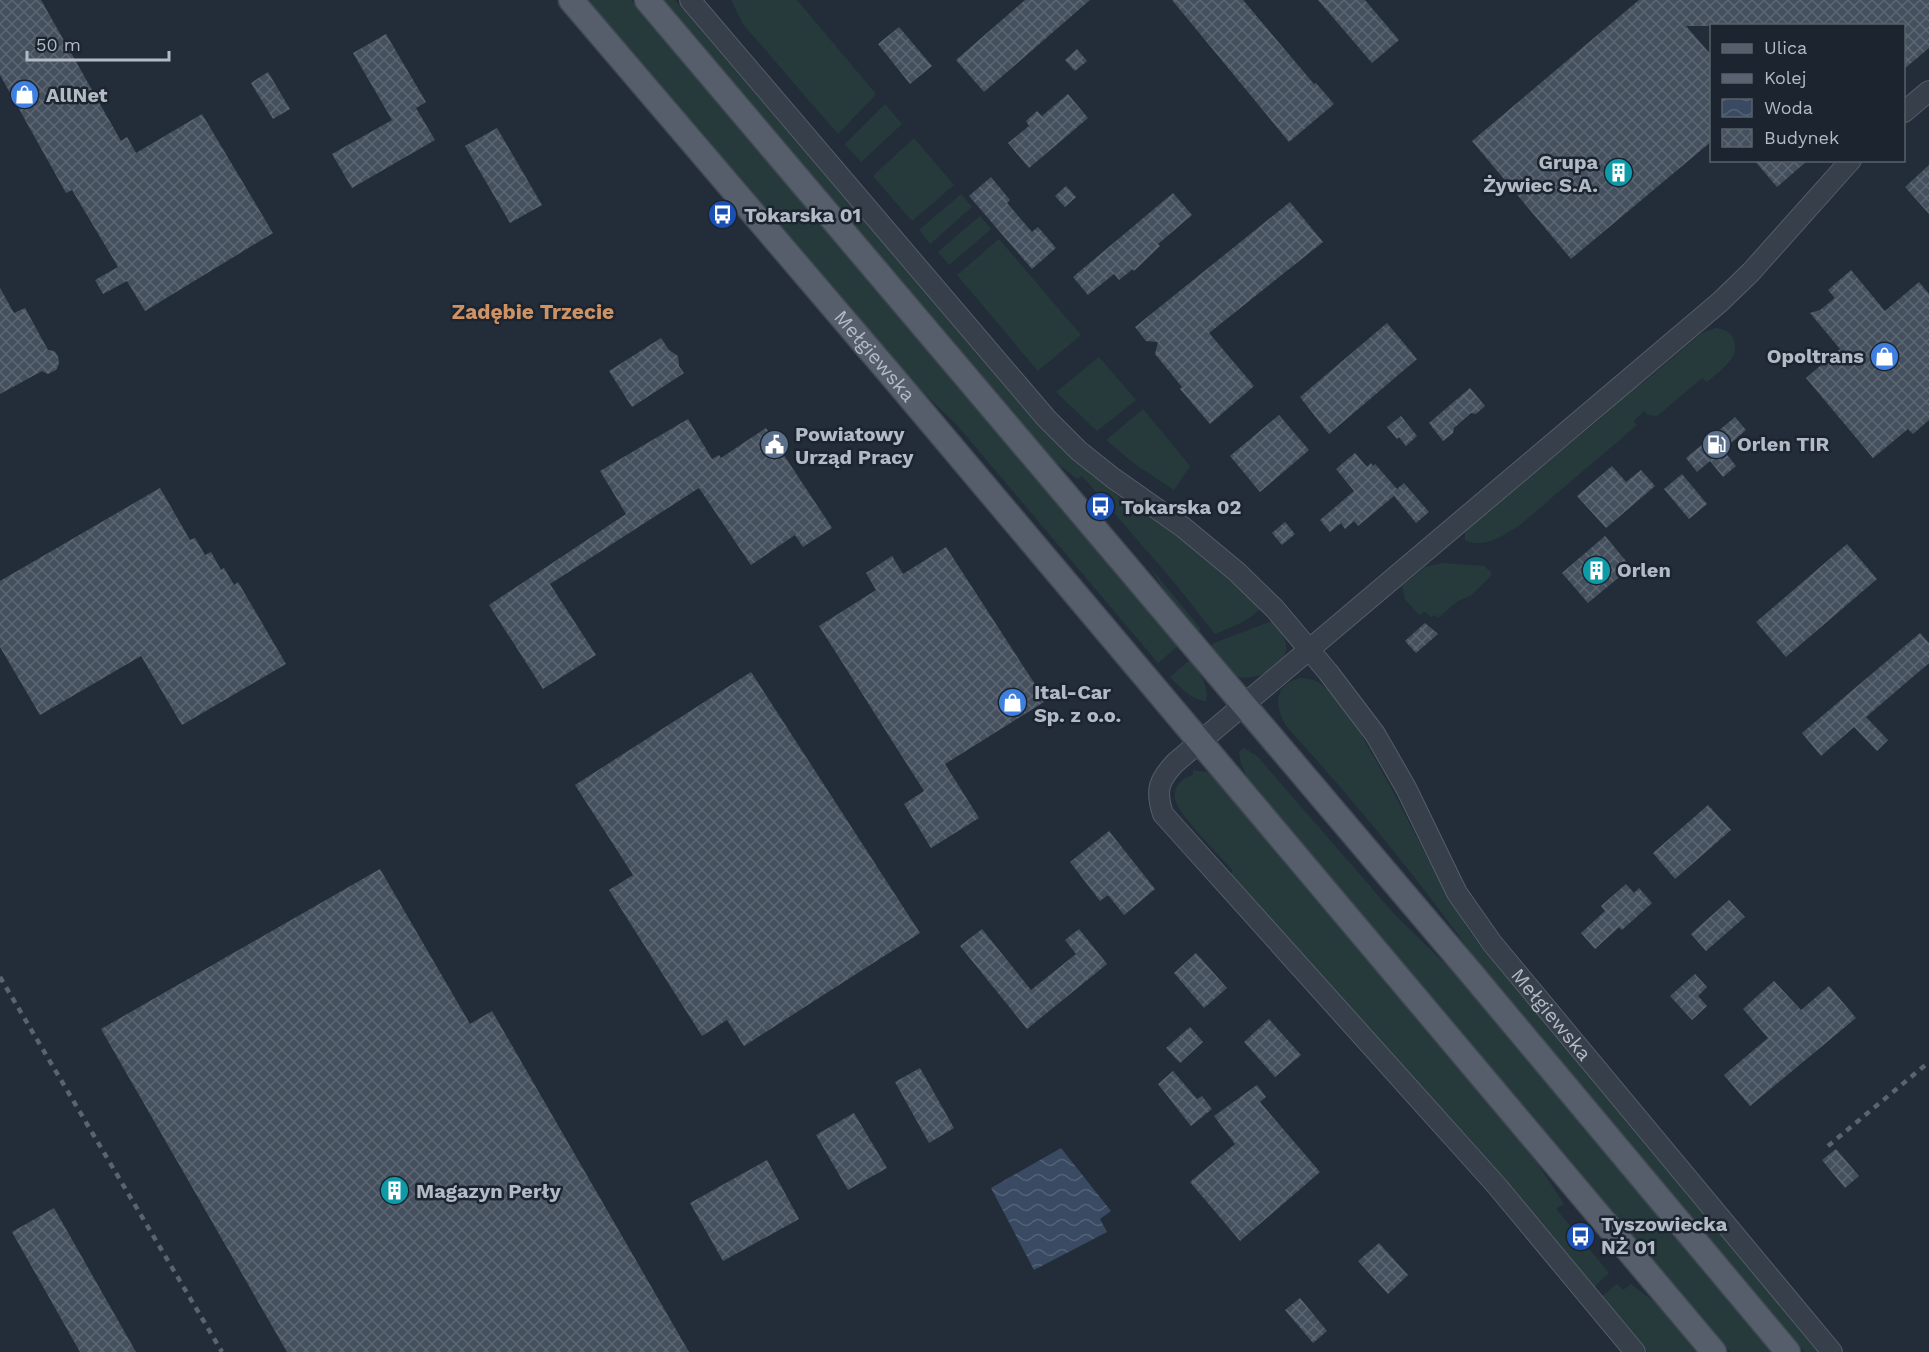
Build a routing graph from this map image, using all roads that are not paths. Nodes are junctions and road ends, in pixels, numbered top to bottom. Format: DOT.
graph roads {
  1 [pos="571,0"];
  2 [pos="647,0"];
  3 [pos="690,0"];
  4 [pos="1929,91"];
  5 [pos="1905,111"];
  6 [pos="1849,162"];
  7 [pos="1309,650"];
  8 [pos="1243,706"];
  9 [pos="1200,743"];
  10 [pos="1635,1352"];
  11 [pos="1714,1352"];
  12 [pos="1788,1352"];
  13 [pos="1832,1352"];
  1 -- 9 [label="main road, Mełgiewska"];
  2 -- 8 [label="main road, Mełgiewska"];
  3 -- 7 [label="street, Mełgiewska"];
  4 -- 5 [label="street"];
  6 -- 7 [label="street"];
  7 -- 8 [label="street"];
  7 -- 13 [label="street, Mełgiewska"];
  8 -- 9 [label="street"];
  8 -- 12 [label="main road, Mełgiewska"];
  9 -- 10 [label="street"];
  9 -- 11 [label="main road, Mełgiewska"];
}
